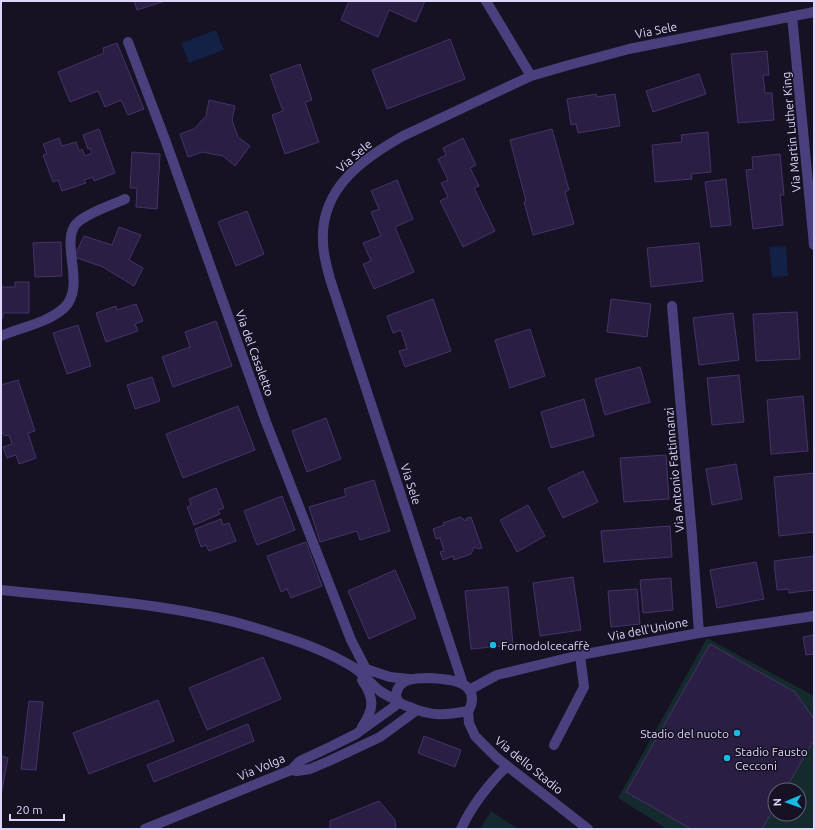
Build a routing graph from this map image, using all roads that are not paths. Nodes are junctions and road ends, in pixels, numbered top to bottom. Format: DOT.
graph roads {
  1 [pos="486,1"];
  2 [pos="814,12"];
  3 [pos="792,16"];
  4 [pos="128,42"];
  5 [pos="531,76"];
  6 [pos="125,199"];
  7 [pos="814,245"];
  8 [pos="672,306"];
  9 [pos="1,336"];
  10 [pos="1,590"];
  11 [pos="814,616"];
  12 [pos="699,633"];
  13 [pos="580,655"];
  14 [pos="355,668"];
  15 [pos="366,669"];
  16 [pos="410,679"];
  17 [pos="466,687"];
  18 [pos="398,701"];
  19 [pos="417,710"];
  20 [pos="468,711"];
  21 [pos="356,734"];
  22 [pos="554,745"];
  23 [pos="507,766"];
  24 [pos="291,770"];
  25 [pos="145,829"];
  26 [pos="461,829"];
  27 [pos="588,829"];
  1 -- 5 [label="street"];
  2 -- 3 [label="street, Via Sele"];
  3 -- 5 [label="street, Via Sele"];
  3 -- 7 [label="street, Via Martin Luther King"];
  4 -- 15 [label="street, Via del Casaletto"];
  5 -- 17 [label="street, Via Sele"];
  6 -- 9 [label="street"];
  8 -- 12 [label="street, Via Antonio Fattinnanzi"];
  10 -- 14 [label="street"];
  11 -- 12 [label="street, Via dell'Unione"];
  12 -- 13 [label="street, Via dell'Unione"];
  13 -- 17 [label="street, Via dell'Unione"];
  13 -- 22 [label="street"];
  14 -- 15 [label="street"];
  14 -- 18 [label="street"];
  14 -- 21 [label="street"];
  15 -- 16 [label="street"];
  16 -- 17 [label="street"];
  16 -- 18 [label="street"];
  17 -- 20 [label="street, Via Sele"];
  18 -- 19 [label="street"];
  18 -- 21 [label="street, Via Volga"];
  19 -- 20 [label="street"];
  19 -- 24 [label="street"];
  20 -- 23 [label="street, Via dello Stadio"];
  21 -- 24 [label="street, Via Volga"];
  23 -- 26 [label="street"];
  23 -- 27 [label="street, Via dello Stadio"];
  24 -- 25 [label="street, Via Volga"];
}
